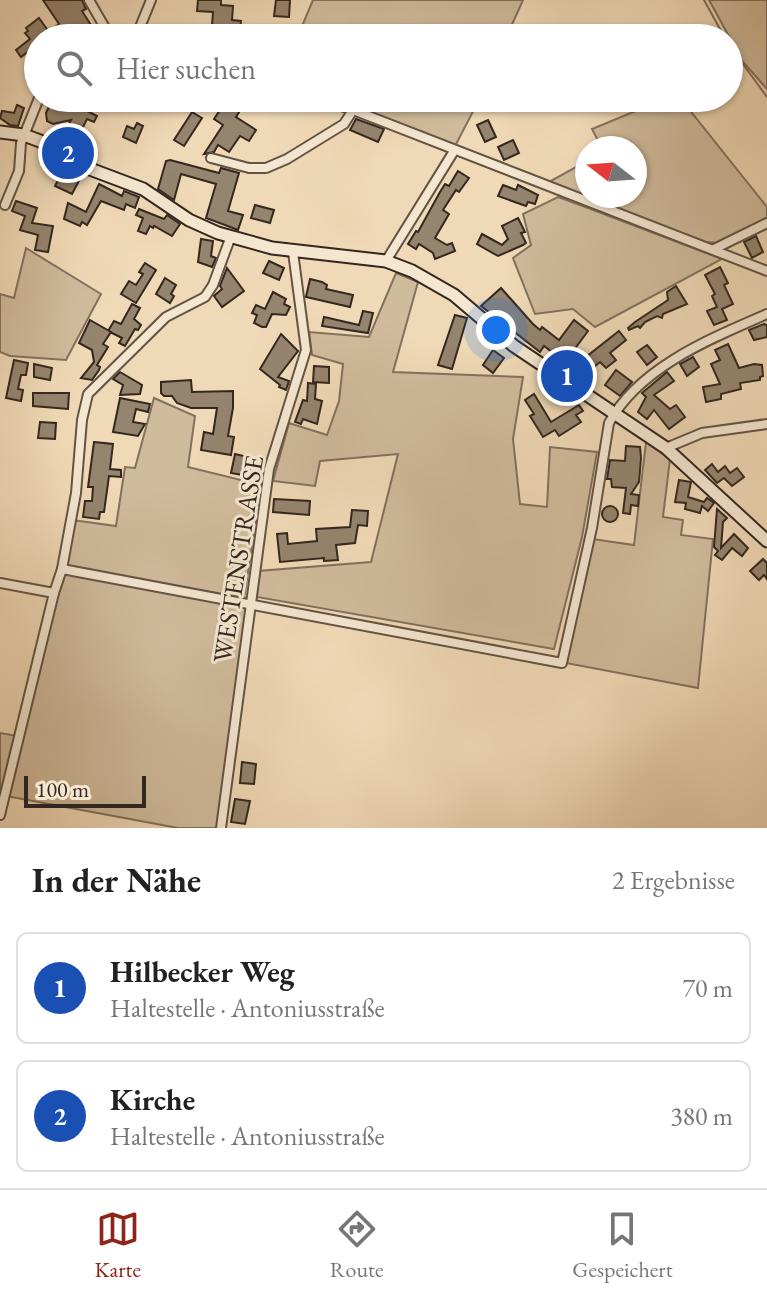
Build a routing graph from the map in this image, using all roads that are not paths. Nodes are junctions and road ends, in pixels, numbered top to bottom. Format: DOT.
graph roads {
  1 [pos="89,0"];
  2 [pos="151,0"];
  3 [pos="100,24"];
  4 [pos="141,24"];
  5 [pos="33,112"];
  6 [pos="352,112"];
  7 [pos="358,112"];
  8 [pos="0,132"];
  9 [pos="24,135"];
  10 [pos="454,151"];
  11 [pos="211,158"];
  12 [pos="5,205"];
  13 [pos="767,223"];
  14 [pos="231,236"];
  15 [pos="714,249"];
  16 [pos="293,252"];
  17 [pos="386,261"];
  18 [pos="767,271"];
  19 [pos="767,314"];
  20 [pos="614,412"];
  21 [pos="767,424"];
  22 [pos="666,448"];
  23 [pos="767,541"];
  24 [pos="62,569"];
  25 [pos="0,583"];
  26 [pos="54,593"];
  27 [pos="249,605"];
  28 [pos="0,815"];
  29 [pos="221,828"];
  1 -- 3 [label="street"];
  2 -- 4 [label="street"];
  5 -- 9 [label="street"];
  6 -- 11 [label="street"];
  7 -- 10 [label="street"];
  8 -- 9 [label="street"];
  9 -- 12 [label="street"];
  9 -- 14 [label="street"];
  10 -- 15 [label="street"];
  10 -- 17 [label="street"];
  13 -- 15 [label="street"];
  14 -- 16 [label="street"];
  14 -- 24 [label="street"];
  15 -- 18 [label="street"];
  16 -- 17 [label="street"];
  16 -- 27 [label="street, WESTENSTRASSE"];
  17 -- 20 [label="street"];
  19 -- 20 [label="street"];
  20 -- 22 [label="street"];
  20 -- 27 [label="street"];
  21 -- 22 [label="street"];
  22 -- 23 [label="street"];
  24 -- 26 [label="street"];
  24 -- 27 [label="street"];
  25 -- 26 [label="street"];
  26 -- 28 [label="street"];
  27 -- 29 [label="street, WESTENSTRASSE"];
}
